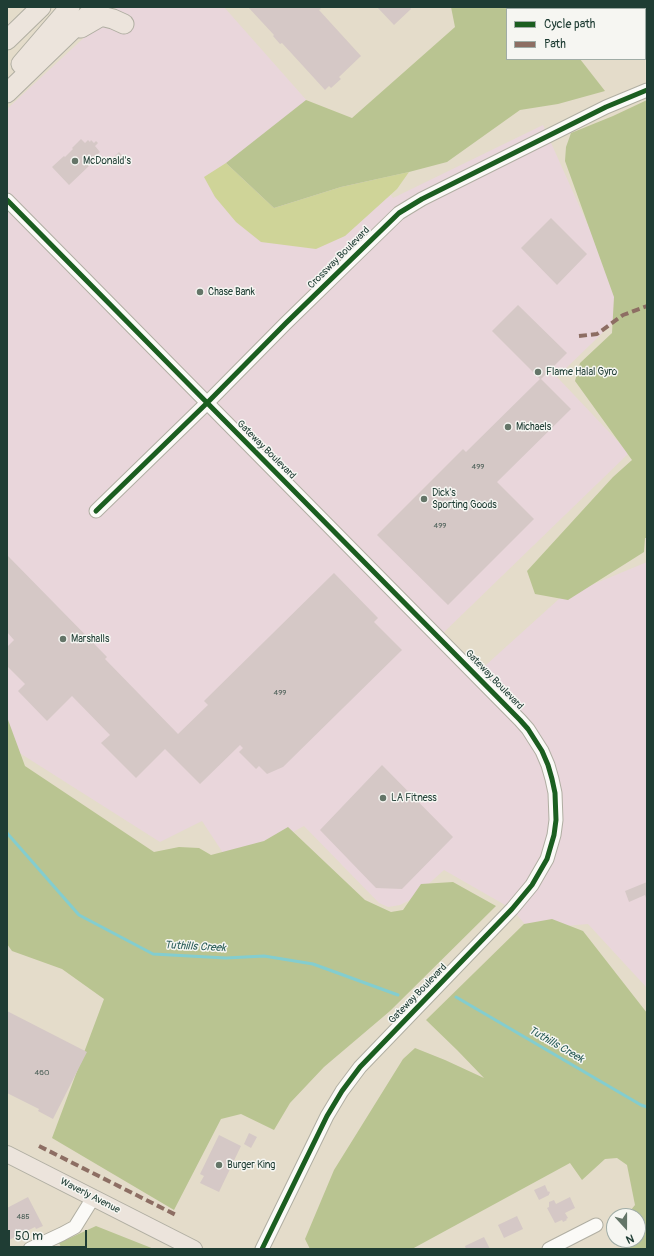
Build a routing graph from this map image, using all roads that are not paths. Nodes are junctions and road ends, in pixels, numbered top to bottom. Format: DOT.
graph roads {
  1 [pos="41,7"];
  2 [pos="70,7"];
  3 [pos="96,7"];
  4 [pos="118,7"];
  5 [pos="65,37"];
  6 [pos="7,40"];
  7 [pos="7,80"];
  8 [pos="647,90"];
  9 [pos="7,93"];
  10 [pos="7,200"];
  11 [pos="207,403"];
  12 [pos="96,511"];
  13 [pos="7,1154"];
  14 [pos="93,1198"];
  15 [pos="596,1225"];
  16 [pos="30,1249"];
  17 [pos="194,1249"];
  18 [pos="262,1249"];
  19 [pos="549,1249"];
  1 -- 6 [label="highway"];
  2 -- 7 [label="highway"];
  3 -- 5 [label="highway"];
  4 -- 5 [label="highway"];
  5 -- 9 [label="highway"];
  8 -- 11 [label="street, Crossway Boulevard"];
  10 -- 11 [label="street, Gateway Boulevard"];
  11 -- 12 [label="street, Crossway Boulevard"];
  11 -- 18 [label="street, Gateway Boulevard"];
  13 -- 14 [label="main road, Waverly Avenue"];
  14 -- 16 [label="street"];
  14 -- 17 [label="main road, Waverly Avenue"];
  15 -- 19 [label="street"];
}
